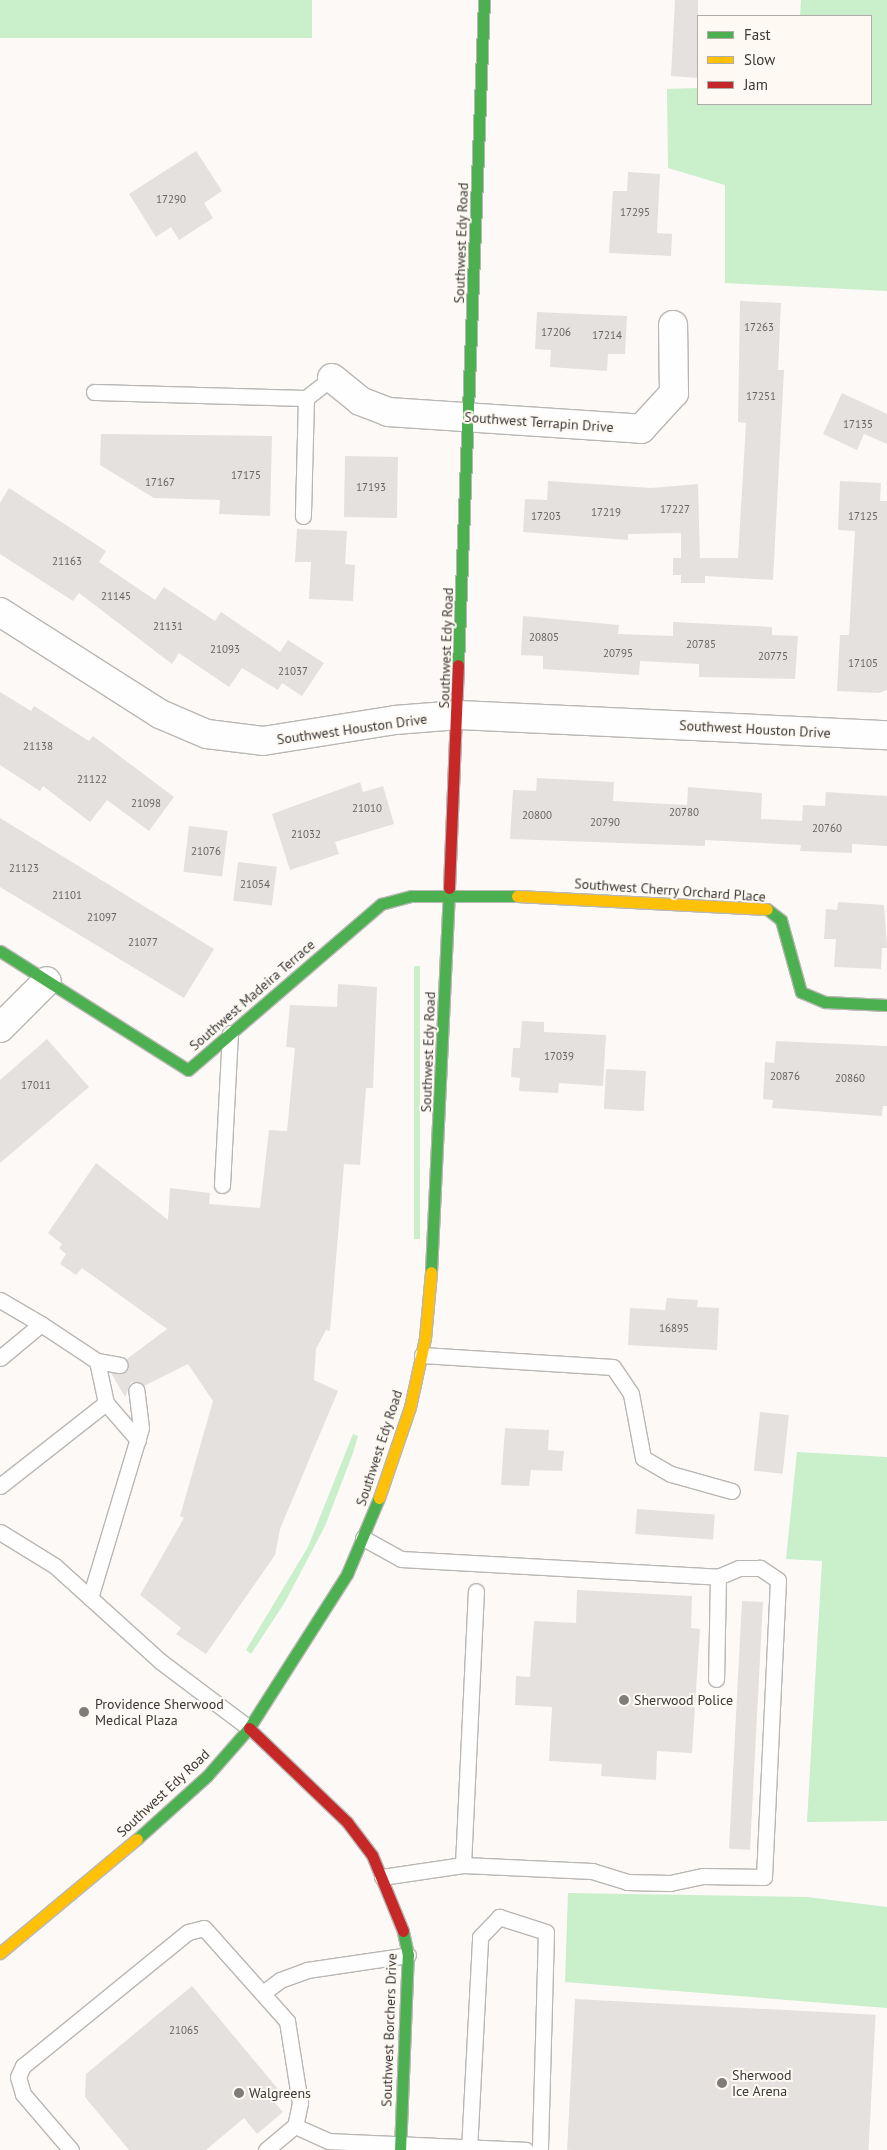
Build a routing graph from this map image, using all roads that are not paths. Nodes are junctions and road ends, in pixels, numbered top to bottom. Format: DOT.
graph roads {
  1 [pos="484,0"];
  2 [pos="673,325"];
  3 [pos="332,378"];
  4 [pos="94,392"];
  5 [pos="306,398"];
  6 [pos="469,417"];
  7 [pos="303,516"];
  8 [pos="0,612"];
  9 [pos="459,715"];
  10 [pos="887,735"];
  11 [pos="451,897"];
  12 [pos="0,952"];
  13 [pos="47,981"];
  14 [pos="887,1005"];
  15 [pos="0,1028"];
  16 [pos="230,1033"];
  17 [pos="222,1185"];
  18 [pos="0,1300"];
  19 [pos="41,1324"];
  20 [pos="422,1355"];
  21 [pos="0,1358"];
  22 [pos="97,1361"];
  23 [pos="120,1365"];
  24 [pos="136,1390"];
  25 [pos="106,1403"];
  26 [pos="138,1440"];
  27 [pos="0,1486"];
  28 [pos="732,1491"];
  29 [pos="0,1532"];
  30 [pos="363,1538"];
  31 [pos="718,1577"];
  32 [pos="476,1591"];
  33 [pos="90,1598"];
  34 [pos="716,1679"];
  35 [pos="249,1728"];
  36 [pos="463,1865"];
  37 [pos="382,1877"];
  38 [pos="0,1953"];
  39 [pos="408,1955"];
  40 [pos="263,1993"];
  41 [pos="295,2126"];
  42 [pos="400,2147"];
  43 [pos="469,2148"];
  44 [pos="71,2150"];
  45 [pos="266,2150"];
  46 [pos="526,2150"];
  47 [pos="540,2150"];
  1 -- 6 [label="main road, Southwest Edy Road"];
  2 -- 6 [label="street, Southwest Terrapin Drive"];
  3 -- 5 [label="lane"];
  3 -- 6 [label="street, Southwest Terrapin Drive"];
  4 -- 5 [label="lane"];
  5 -- 7 [label="lane"];
  6 -- 9 [label="main road, Southwest Edy Road"];
  8 -- 9 [label="street, Southwest Houston Drive"];
  9 -- 10 [label="street, Southwest Houston Drive"];
  9 -- 11 [label="main road, Southwest Edy Road"];
  11 -- 14 [label="main road, Southwest Cherry Orchard Place"];
  11 -- 16 [label="main road, Southwest Madeira Terrace"];
  11 -- 20 [label="main road, Southwest Edy Road"];
  12 -- 13 [label="main road, Southwest Madeira Terrace"];
  13 -- 15 [label="street"];
  13 -- 16 [label="main road, Southwest Madeira Terrace"];
  16 -- 17 [label="lane"];
  18 -- 19 [label="lane"];
  19 -- 21 [label="lane"];
  19 -- 22 [label="lane"];
  20 -- 28 [label="lane"];
  20 -- 30 [label="main road, Southwest Edy Road"];
  22 -- 23 [label="lane"];
  22 -- 25 [label="lane"];
  24 -- 26 [label="lane"];
  25 -- 26 [label="lane"];
  25 -- 27 [label="lane"];
  26 -- 33 [label="lane"];
  29 -- 33 [label="lane"];
  30 -- 31 [label="lane"];
  30 -- 35 [label="main road, Southwest Edy Road"];
  31 -- 34 [label="lane"];
  31 -- 36 [label="lane"];
  32 -- 36 [label="lane"];
  33 -- 35 [label="lane"];
  35 -- 37 [label="main road, Southwest Borchers Drive"];
  35 -- 38 [label="main road, Southwest Edy Road"];
  36 -- 37 [label="lane"];
  37 -- 39 [label="main road, Southwest Borchers Drive"];
  39 -- 40 [label="lane"];
  39 -- 42 [label="main road, Southwest Borchers Drive"];
  40 -- 41 [label="lane"];
  40 -- 44 [label="lane"];
  41 -- 42 [label="lane"];
  41 -- 45 [label="lane"];
  42 -- 43 [label="lane"];
  43 -- 46 [label="lane"];
  43 -- 47 [label="lane"];
}
